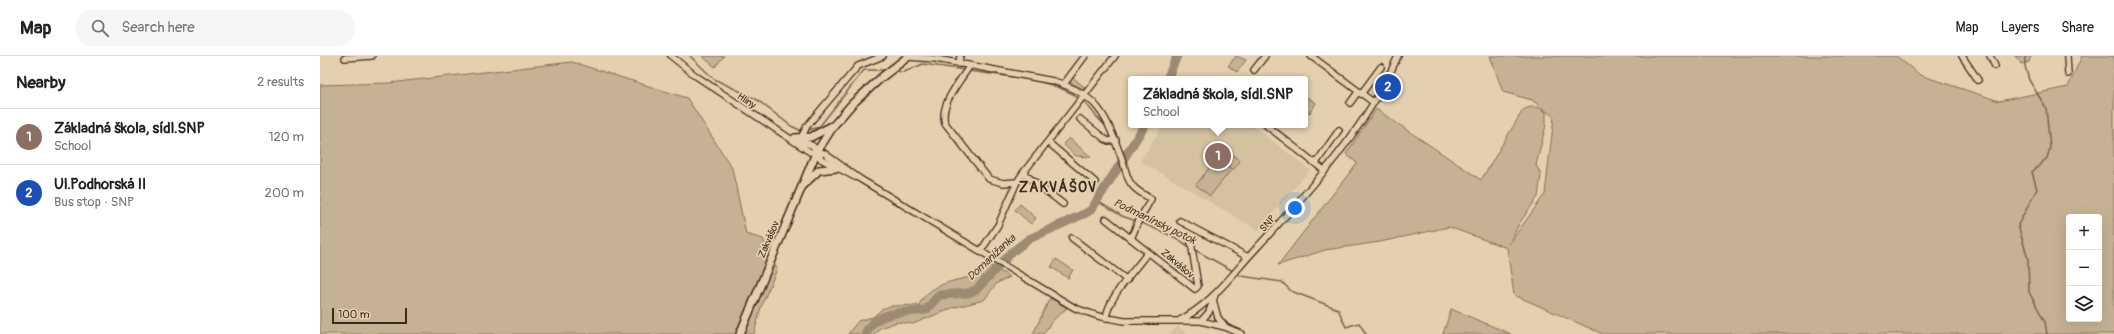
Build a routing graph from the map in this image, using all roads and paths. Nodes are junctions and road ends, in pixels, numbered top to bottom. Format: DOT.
graph roads {
  1 [pos="372,56"];
  2 [pos="671,56"];
  3 [pos="883,56"];
  4 [pos="909,56"];
  5 [pos="960,56"];
  6 [pos="1085,56"];
  7 [pos="1115,56"];
  8 [pos="1265,56"];
  9 [pos="1311,56"];
  10 [pos="1398,56"];
  11 [pos="1962,56"];
  12 [pos="1990,56"];
  13 [pos="2067,56"];
  14 [pos="345,58"];
  15 [pos="935,58"];
  16 [pos="959,64"];
  17 [pos="1995,66"];
  18 [pos="1381,67"];
  19 [pos="967,69"];
  20 [pos="1254,70"];
  21 [pos="2068,74"];
  22 [pos="1978,80"];
  23 [pos="1064,84"];
  24 [pos="1360,93"];
  25 [pos="1083,99"];
  26 [pos="1373,102"];
  27 [pos="1350,103"];
  28 [pos="1080,119"];
  29 [pos="834,125"];
  30 [pos="1270,128"];
  31 [pos="1339,130"];
  32 [pos="783,133"];
  33 [pos="798,138"];
  34 [pos="1116,140"];
  35 [pos="1049,143"];
  36 [pos="816,153"];
  37 [pos="1316,163"];
  38 [pos="836,168"];
  39 [pos="1325,171"];
  40 [pos="1023,174"];
  41 [pos="860,179"];
  42 [pos="1017,182"];
  43 [pos="1095,182"];
  44 [pos="802,186"];
  45 [pos="1063,204"];
  46 [pos="1106,218"];
  47 [pos="1180,221"];
  48 [pos="1072,238"];
  49 [pos="1131,239"];
  50 [pos="1192,242"];
  51 [pos="980,252"];
  52 [pos="1148,252"];
  53 [pos="1248,257"];
  54 [pos="1127,280"];
  55 [pos="1217,291"];
  56 [pos="1214,300"];
  57 [pos="1205,305"];
  58 [pos="1106,318"];
  59 [pos="1177,321"];
  60 [pos="1201,321"];
  61 [pos="1226,327"];
  62 [pos="740,334"];
  63 [pos="1242,334"];
  1 -- 14 [label="street"];
  2 -- 32 [label="street, Hliny"];
  3 -- 33 [label="street"];
  4 -- 15 [label="street"];
  4 -- 29 [label="main road"];
  5 -- 16 [label="street"];
  6 -- 23 [label="street"];
  7 -- 25 [label="street"];
  8 -- 20 [label="street"];
  9 -- 24 [label="street"];
  10 -- 26 [label="street, SNP"];
  11 -- 22 [label="street"];
  12 -- 17 [label="street"];
  13 -- 21 [label="street"];
  15 -- 16 [label="street"];
  16 -- 19 [label="street"];
  18 -- 24 [label="street"];
  19 -- 23 [label="street"];
  19 -- 42 [label="street"];
  23 -- 25 [label="street"];
  24 -- 26 [label="street"];
  24 -- 27 [label="street"];
  25 -- 34 [label="street"];
  25 -- 35 [label="street"];
  26 -- 39 [label="street, SNP"];
  28 -- 34 [label="street"];
  29 -- 33 [label="main road"];
  29 -- 36 [label="main road, Zakvášov"];
  30 -- 37 [label="street"];
  31 -- 37 [label="street"];
  32 -- 33 [label="street"];
  32 -- 36 [label="street, Hliny"];
  33 -- 36 [label="street"];
  34 -- 49 [label="street"];
  35 -- 40 [label="street"];
  35 -- 43 [label="street"];
  36 -- 38 [label="street"];
  36 -- 41 [label="street"];
  36 -- 44 [label="main road, Zakvášov"];
  37 -- 39 [label="street"];
  38 -- 41 [label="street"];
  38 -- 44 [label="main road"];
  39 -- 53 [label="street, SNP"];
  40 -- 42 [label="street"];
  40 -- 45 [label="street"];
  41 -- 51 [label="street"];
  42 -- 51 [label="street"];
  44 -- 62 [label="main road, Zakvášov"];
  46 -- 49 [label="street, Zakvášov"];
  47 -- 53 [label="street"];
  48 -- 54 [label="street"];
  49 -- 52 [label="street, Zakvášov"];
  50 -- 52 [label="street, Zakvášov"];
  51 -- 58 [label="street"];
  52 -- 54 [label="street, Zakvášov"];
  53 -- 55 [label="street, SNP"];
  54 -- 58 [label="street, Zakvášov"];
  55 -- 56 [label="street"];
  55 -- 57 [label="street"];
  56 -- 60 [label="street"];
  56 -- 61 [label="street"];
  57 -- 59 [label="street"];
  57 -- 60 [label="street"];
  58 -- 59 [label="street"];
  59 -- 60 [label="street"];
  60 -- 61 [label="street"];
  61 -- 63 [label="street"];
}
